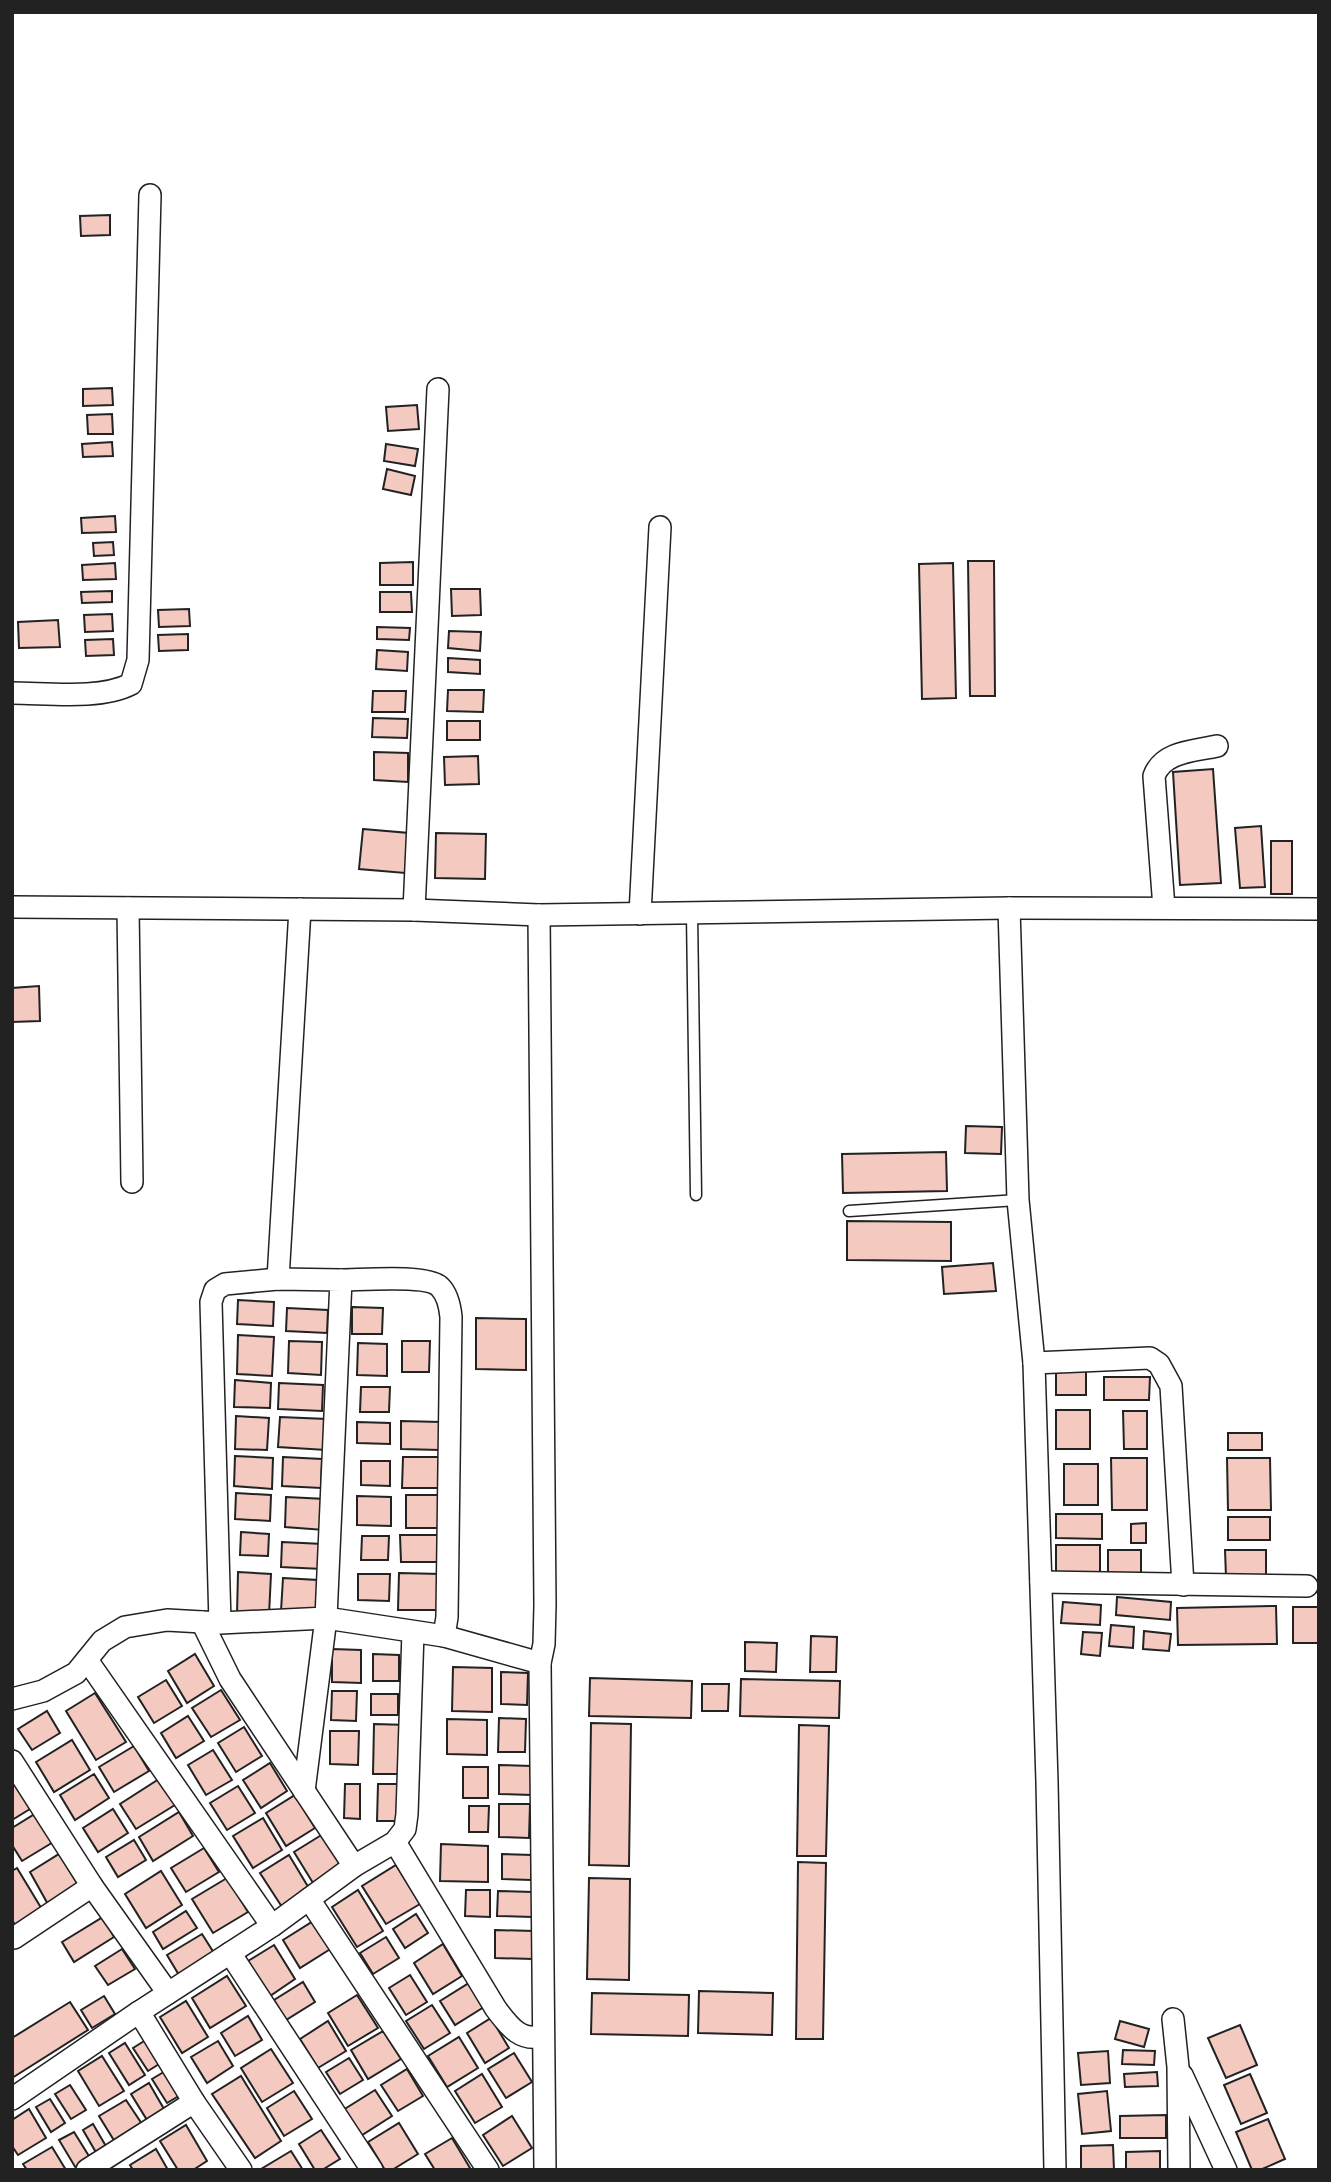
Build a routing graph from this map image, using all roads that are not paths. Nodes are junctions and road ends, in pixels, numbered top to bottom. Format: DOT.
graph roads {
  1 [pos="150,195"];
  2 [pos="438,389"];
  3 [pos="660,527"];
  4 [pos="12,693"];
  5 [pos="1217,746"];
  6 [pos="12,907"];
  7 [pos="128,908"];
  8 [pos="1009,908"];
  9 [pos="1164,908"];
  10 [pos="300,909"];
  11 [pos="1319,909"];
  12 [pos="414,910"];
  13 [pos="692,914"];
  14 [pos="539,915"];
  15 [pos="640,915"];
  16 [pos="132,1182"];
  17 [pos="696,1195"];
  18 [pos="1018,1200"];
  19 [pos="849,1211"];
  20 [pos="278,1279"];
  21 [pos="341,1280"];
  22 [pos="1034,1363"];
  23 [pos="1041,1582"];
  24 [pos="1183,1585"];
  25 [pos="1307,1586"];
  26 [pos="326,1618"];
  27 [pos="211,1622"];
  28 [pos="412,1632"];
  29 [pos="444,1636"];
  30 [pos="87,1660"];
  31 [pos="540,1663"];
  32 [pos="12,1699"];
  33 [pos="12,1761"];
  34 [pos="304,1791"];
  35 [pos="396,1842"];
  36 [pos="354,1867"];
  37 [pos="92,1886"];
  38 [pos="309,1899"];
  39 [pos="272,1926"];
  40 [pos="13,1937"];
  41 [pos="230,1953"];
  42 [pos="168,1993"];
  43 [pos="139,2012"];
  44 [pos="1173,2019"];
  45 [pos="543,2036"];
  46 [pos="1178,2067"];
  47 [pos="12,2098"];
  48 [pos="194,2102"];
  49 [pos="87,2170"];
  50 [pos="240,2170"];
  51 [pos="372,2170"];
  52 [pos="488,2170"];
  53 [pos="545,2170"];
  54 [pos="1055,2170"];
  55 [pos="1179,2170"];
  56 [pos="1226,2170"];
  1 -- 4 [label="street"];
  2 -- 12 [label="street"];
  3 -- 15 [label="street"];
  5 -- 9 [label="street"];
  6 -- 7 [label="street"];
  7 -- 10 [label="street"];
  7 -- 16 [label="street"];
  8 -- 9 [label="street"];
  8 -- 13 [label="street"];
  8 -- 18 [label="street"];
  9 -- 11 [label="street"];
  10 -- 12 [label="street"];
  10 -- 20 [label="street"];
  12 -- 14 [label="street"];
  13 -- 15 [label="street"];
  13 -- 17 [label="lane"];
  14 -- 15 [label="street"];
  14 -- 31 [label="street"];
  18 -- 19 [label="lane"];
  18 -- 22 [label="street"];
  20 -- 21 [label="street"];
  20 -- 27 [label="street"];
  21 -- 26 [label="street"];
  21 -- 29 [label="street"];
  22 -- 23 [label="street"];
  22 -- 24 [label="street"];
  23 -- 24 [label="street"];
  23 -- 54 [label="street"];
  24 -- 25 [label="street"];
  26 -- 27 [label="street"];
  26 -- 28 [label="street"];
  26 -- 34 [label="street"];
  27 -- 30 [label="street"];
  27 -- 34 [label="street"];
  28 -- 29 [label="street"];
  28 -- 35 [label="street"];
  29 -- 31 [label="street"];
  30 -- 32 [label="street"];
  30 -- 39 [label="street"];
  31 -- 45 [label="street"];
  33 -- 37 [label="street"];
  34 -- 36 [label="street"];
  35 -- 36 [label="street"];
  35 -- 45 [label="street"];
  36 -- 38 [label="street"];
  37 -- 40 [label="street"];
  37 -- 42 [label="street"];
  38 -- 39 [label="street"];
  38 -- 52 [label="street"];
  39 -- 41 [label="street"];
  41 -- 42 [label="street"];
  41 -- 51 [label="street"];
  42 -- 43 [label="street"];
  43 -- 47 [label="street"];
  43 -- 48 [label="street"];
  44 -- 46 [label="street"];
  45 -- 53 [label="street"];
  46 -- 55 [label="street"];
  46 -- 56 [label="street"];
  48 -- 49 [label="street"];
  48 -- 50 [label="street"];
}
